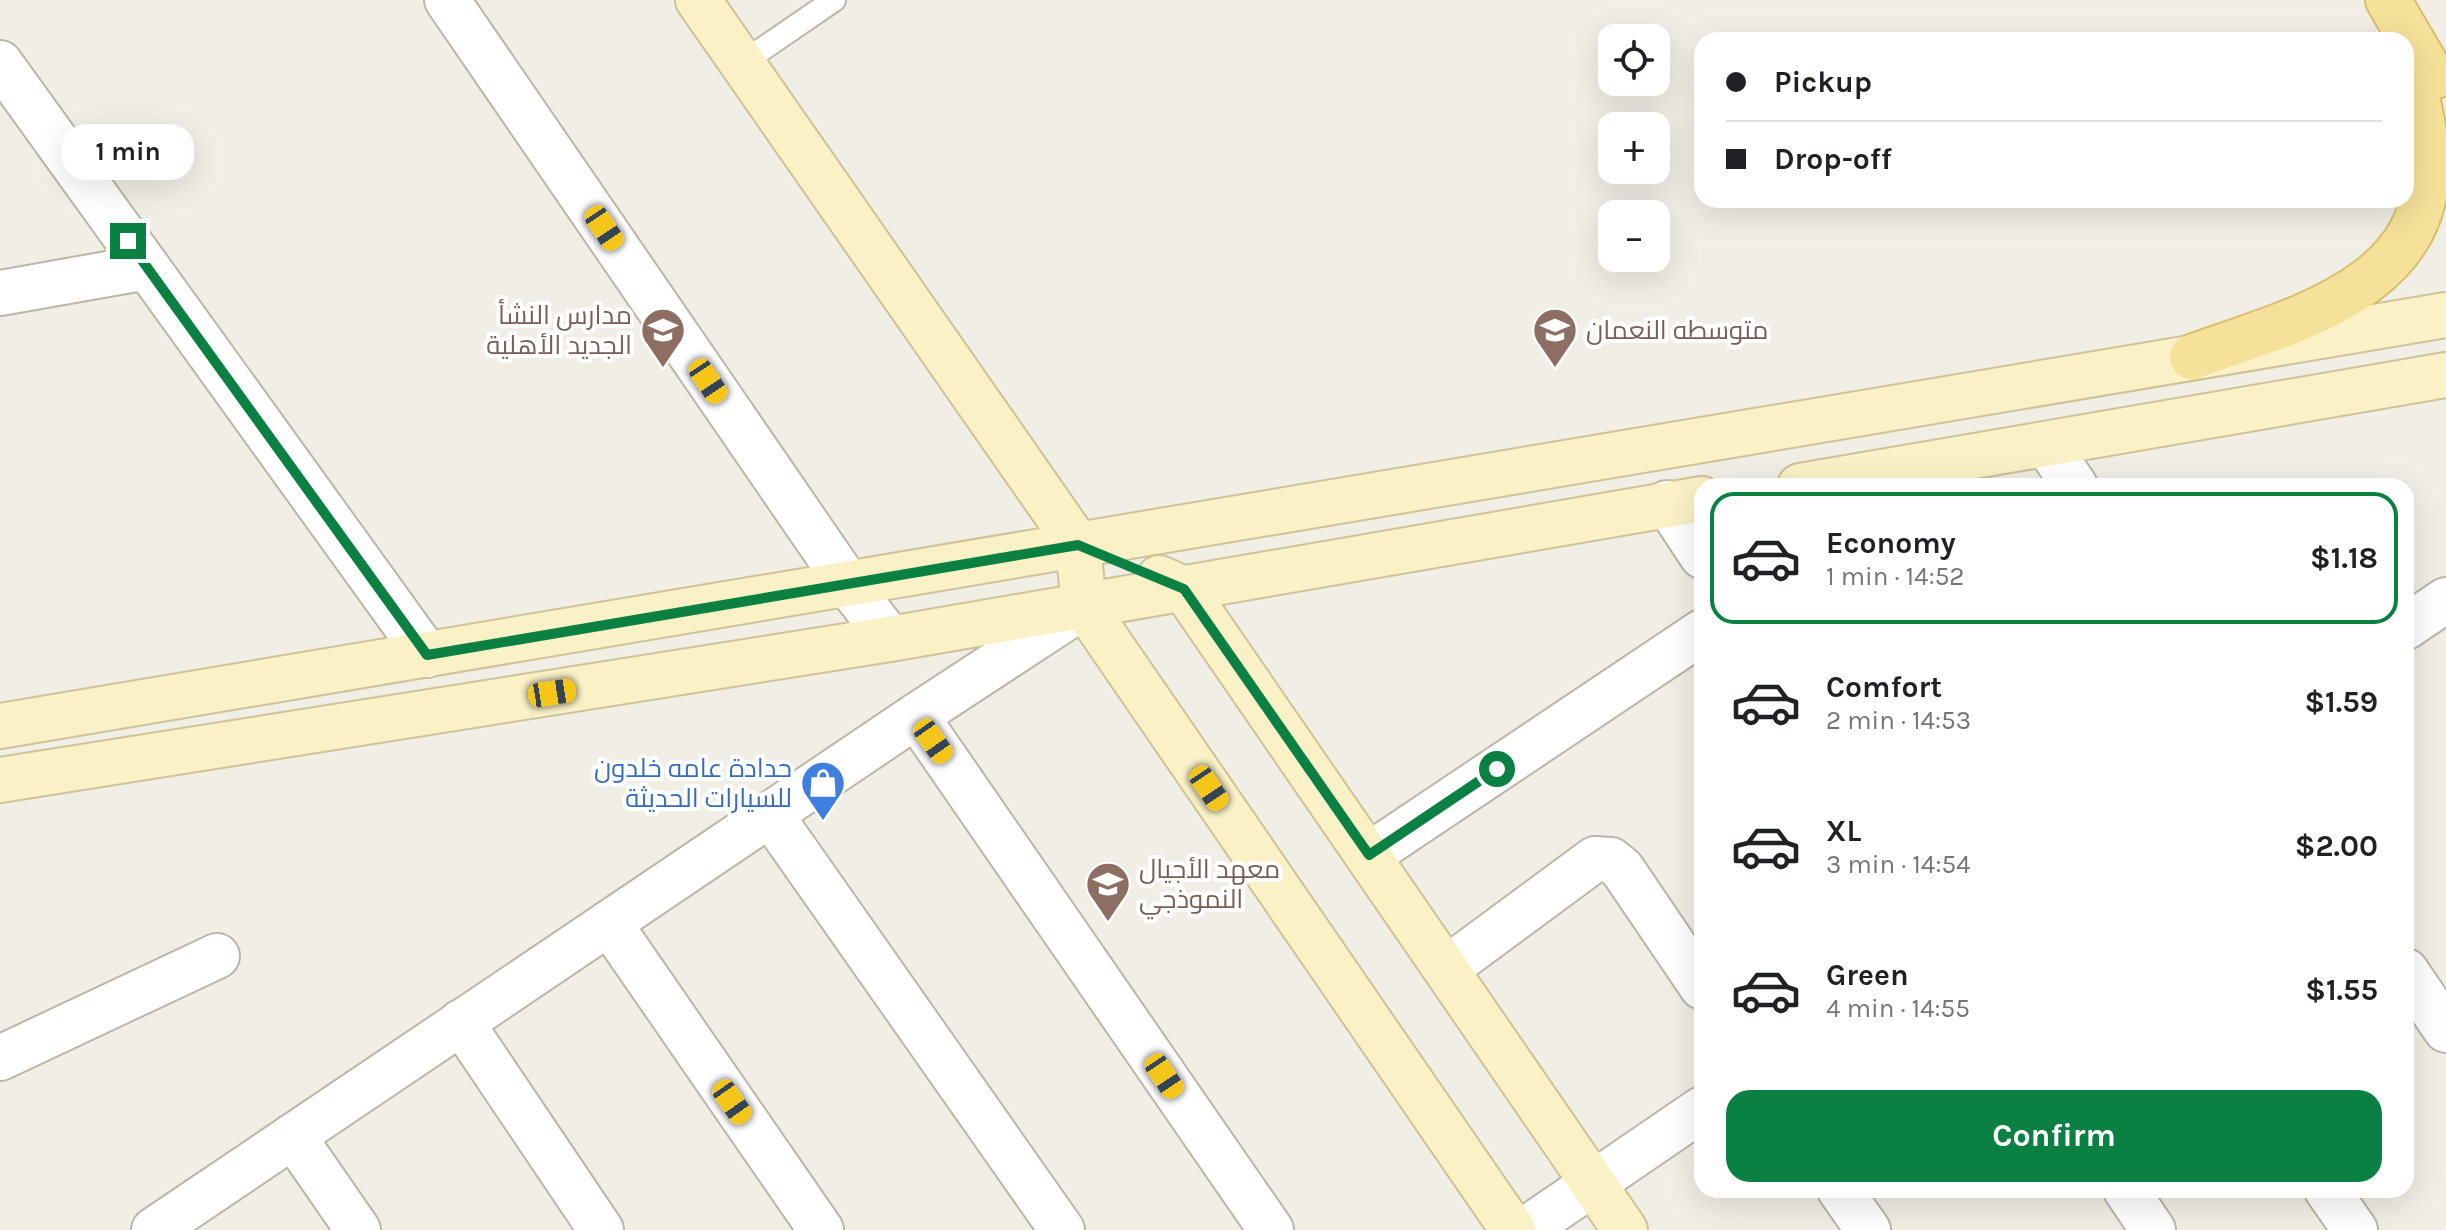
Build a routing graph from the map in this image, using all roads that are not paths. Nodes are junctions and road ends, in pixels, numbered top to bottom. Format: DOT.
graph roads {
  1 [pos="447,0"];
  2 [pos="698,0"];
  3 [pos="834,0"];
  4 [pos="2414,52"];
  5 [pos="0,63"];
  6 [pos="742,63"];
  7 [pos="2414,97"];
  8 [pos="2446,99"];
  9 [pos="147,267"];
  10 [pos="0,293"];
  11 [pos="2446,315"];
  12 [pos="2192,357"];
  13 [pos="2446,375"];
  14 [pos="2047,445"];
  15 [pos="1874,478"];
  16 [pos="2070,478"];
  17 [pos="1684,501"];
  18 [pos="1694,532"];
  19 [pos="1078,545"];
  20 [pos="848,584"];
  21 [pos="1184,589"];
  22 [pos="1084,606"];
  23 [pos="1694,637"];
  24 [pos="890,639"];
  25 [pos="427,655"];
  26 [pos="916,716"];
  27 [pos="0,726"];
  28 [pos="0,780"];
  29 [pos="770,814"];
  30 [pos="1369,855"];
  31 [pos="609,923"];
  32 [pos="217,956"];
  33 [pos="1446,969"];
  34 [pos="1694,975"];
  35 [pos="2414,983"];
  36 [pos="461,1022"];
  37 [pos="2446,1030"];
  38 [pos="0,1058"];
  39 [pos="1694,1114"];
  40 [pos="293,1136"];
  41 [pos="1593,1183"];
  42 [pos="1846,1198"];
  43 [pos="2131,1198"];
  44 [pos="2333,1198"];
  45 [pos="154,1230"];
  46 [pos="358,1230"];
  47 [pos="601,1230"];
  48 [pos="821,1230"];
  49 [pos="1062,1230"];
  50 [pos="1271,1230"];
  51 [pos="1513,1230"];
  52 [pos="1525,1230"];
  53 [pos="1625,1230"];
  54 [pos="1868,1230"];
  55 [pos="2153,1230"];
  56 [pos="2355,1230"];
  1 -- 20 [label="street"];
  2 -- 6 [label="street"];
  3 -- 6 [label="lane"];
  4 -- 8 [label="main road"];
  5 -- 9 [label="street"];
  6 -- 19 [label="street"];
  7 -- 12 [label="main road"];
  9 -- 10 [label="street"];
  9 -- 25 [label="street"];
  11 -- 12 [label="street"];
  12 -- 19 [label="street"];
  13 -- 14 [label="street"];
  14 -- 15 [label="street"];
  14 -- 16 [label="street"];
  17 -- 18 [label="street"];
  17 -- 21 [label="street"];
  19 -- 20 [label="street"];
  19 -- 21 [label="street"];
  19 -- 22 [label="street"];
  20 -- 24 [label="street"];
  20 -- 25 [label="street"];
  21 -- 22 [label="street"];
  21 -- 30 [label="street"];
  22 -- 24 [label="street"];
  22 -- 26 [label="street"];
  22 -- 51 [label="street"];
  23 -- 30 [label="street"];
  24 -- 28 [label="street"];
  25 -- 27 [label="street"];
  26 -- 29 [label="street"];
  26 -- 50 [label="street"];
  29 -- 31 [label="street"];
  29 -- 49 [label="street"];
  30 -- 33 [label="street"];
  31 -- 36 [label="street"];
  31 -- 48 [label="street"];
  32 -- 38 [label="street"];
  33 -- 34 [label="street"];
  33 -- 41 [label="street"];
  35 -- 37 [label="street"];
  36 -- 40 [label="street"];
  36 -- 47 [label="street"];
  39 -- 41 [label="street"];
  40 -- 45 [label="street"];
  40 -- 46 [label="street"];
  41 -- 52 [label="street"];
  41 -- 53 [label="street"];
  42 -- 54 [label="street"];
  43 -- 55 [label="street"];
  44 -- 56 [label="street"];
}
